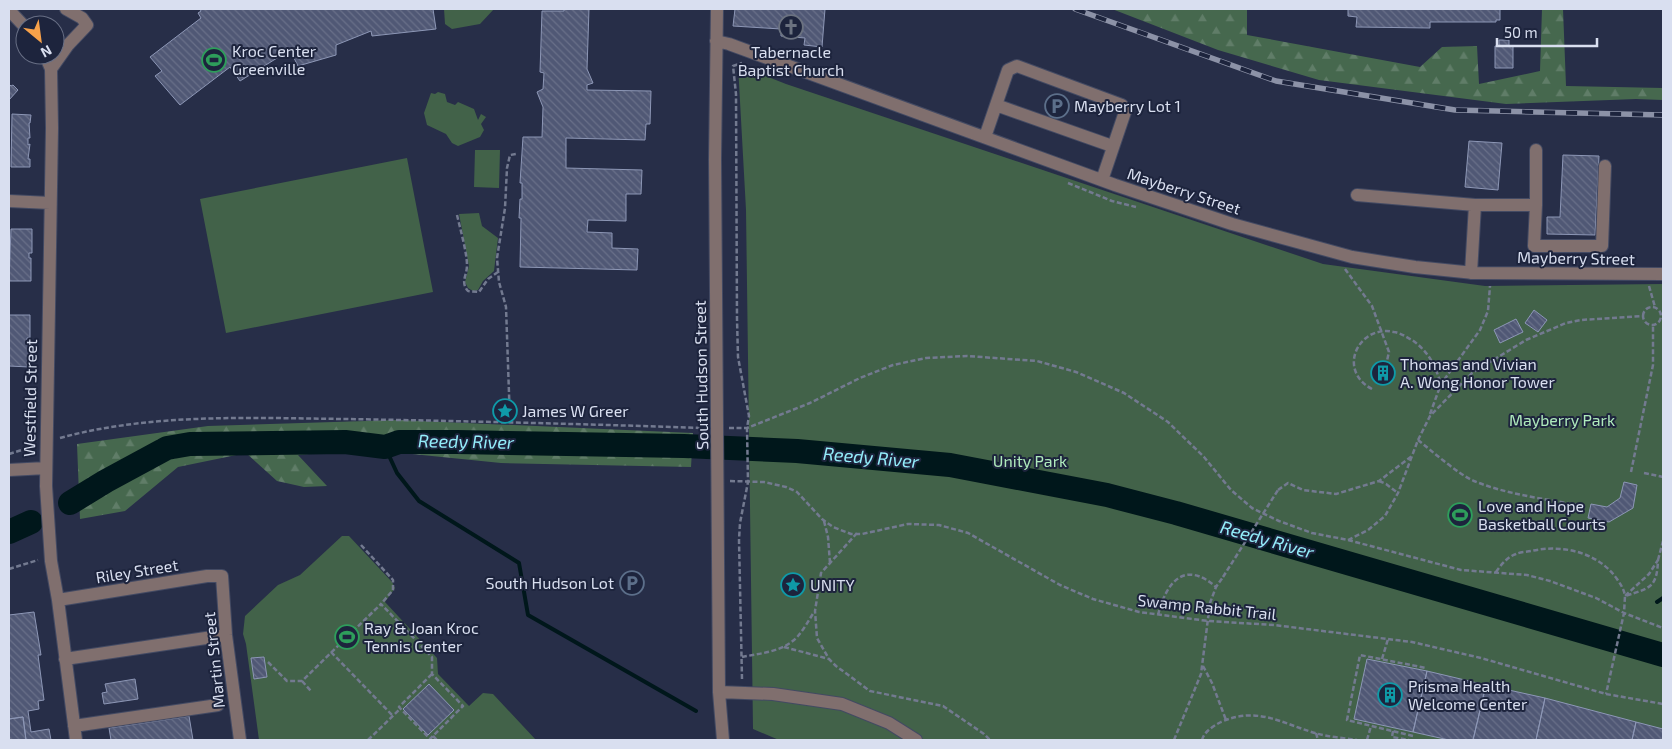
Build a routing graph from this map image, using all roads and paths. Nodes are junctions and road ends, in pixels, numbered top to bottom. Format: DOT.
graph roads {
  1 [pos="66,9"];
  2 [pos="717,9"];
  3 [pos="716,41"];
  4 [pos="50,65"];
  5 [pos="734,66"];
  6 [pos="51,68"];
  7 [pos="996,105"];
  8 [pos="985,137"];
  9 [pos="1112,146"];
  10 [pos="1536,150"];
  11 [pos="516,154"];
  12 [pos="1605,166"];
  13 [pos="1102,180"];
  14 [pos="1358,195"];
  15 [pos="9,202"];
  16 [pos="50,203"];
  17 [pos="1475,205"];
  18 [pos="1536,205"];
  19 [pos="457,215"];
  20 [pos="1344,268"];
  21 [pos="498,272"];
  22 [pos="1471,272"];
  23 [pos="1663,274"];
  24 [pos="1490,280"];
  25 [pos="1648,282"];
  26 [pos="1655,307"];
  27 [pos="1643,316"];
  28 [pos="1662,317"];
  29 [pos="1653,325"];
  30 [pos="1381,332"];
  31 [pos="1386,365"];
  32 [pos="1441,384"];
  33 [pos="1372,389"];
  34 [pos="1430,416"];
  35 [pos="510,422"];
  36 [pos="747,428"];
  37 [pos="718,434"];
  38 [pos="60,438"];
  39 [pos="1418,440"];
  40 [pos="38,444"];
  41 [pos="9,454"];
  42 [pos="1413,455"];
  43 [pos="46,468"];
  44 [pos="9,470"];
  45 [pos="1632,472"];
  46 [pos="1644,473"];
  47 [pos="1663,477"];
  48 [pos="719,480"];
  49 [pos="748,482"];
  50 [pos="1379,482"];
  51 [pos="1398,493"];
  52 [pos="1583,506"];
  53 [pos="824,520"];
  54 [pos="857,534"];
  55 [pos="1348,540"];
  56 [pos="1663,541"];
  57 [pos="361,544"];
  58 [pos="1658,560"];
  59 [pos="51,561"];
  60 [pos="830,564"];
  61 [pos="9,569"];
  62 [pos="1496,572"];
  63 [pos="222,576"];
  64 [pos="1216,587"];
  65 [pos="1625,596"];
  66 [pos="58,600"];
  67 [pos="381,604"];
  68 [pos="815,611"];
  69 [pos="1624,614"];
  70 [pos="1158,615"];
  71 [pos="1208,621"];
  72 [pos="1663,628"];
  73 [pos="226,635"];
  74 [pos="1388,639"];
  75 [pos="784,647"];
  76 [pos="331,652"];
  77 [pos="742,657"];
  78 [pos="65,659"];
  79 [pos="829,659"];
  80 [pos="1382,659"];
  81 [pos="268,662"];
  82 [pos="1202,665"];
  83 [pos="1426,668"];
  84 [pos="432,674"];
  85 [pos="742,679"];
  86 [pos="302,681"];
  87 [pos="311,690"];
  88 [pos="719,692"];
  89 [pos="1606,694"];
  90 [pos="1663,704"];
  91 [pos="218,705"];
  92 [pos="400,709"];
  93 [pos="393,716"];
  94 [pos="1226,720"];
  95 [pos="74,726"];
  96 [pos="1371,726"];
  97 [pos="1393,731"];
  98 [pos="1316,733"];
  99 [pos="433,736"];
  100 [pos="1413,736"];
  101 [pos="76,740"];
  102 [pos="240,740"];
  103 [pos="368,740"];
  104 [pos="437,740"];
  105 [pos="723,740"];
  106 [pos="916,740"];
  107 [pos="990,740"];
  108 [pos="1174,740"];
  109 [pos="1202,740"];
  110 [pos="1318,740"];
  111 [pos="1358,740"];
  112 [pos="1367,740"];
  113 [pos="1409,740"];
  1 -- 6 [label="street"];
  2 -- 3 [label="street, South Hudson Street"];
  3 -- 8 [label="street, Mayberry Street"];
  3 -- 37 [label="street, South Hudson Street"];
  4 -- 6 [label="street, Westfield Street"];
  5 -- 36 [label="path"];
  6 -- 16 [label="street, Westfield Street"];
  7 -- 8 [label="street"];
  7 -- 9 [label="street"];
  7 -- 9 [label="street"];
  8 -- 13 [label="street, Mayberry Street"];
  9 -- 13 [label="street"];
  10 -- 18 [label="street"];
  11 -- 21 [label="path"];
  12 -- 18 [label="street"];
  13 -- 22 [label="street, Mayberry Street"];
  14 -- 17 [label="street"];
  15 -- 16 [label="street"];
  16 -- 43 [label="street, Westfield Street"];
  17 -- 18 [label="street"];
  17 -- 22 [label="street"];
  19 -- 21 [label="path"];
  20 -- 30 [label="path"];
  21 -- 35 [label="path"];
  22 -- 23 [label="street, Mayberry Street"];
  24 -- 32 [label="path"];
  25 -- 26 [label="path"];
  26 -- 27 [label="path"];
  26 -- 28 [label="path"];
  27 -- 29 [label="path"];
  27 -- 34 [label="path"];
  28 -- 29 [label="path"];
  29 -- 45 [label="path"];
  30 -- 31 [label="path"];
  30 -- 32 [label="path"];
  30 -- 33 [label="path"];
  32 -- 34 [label="path"];
  34 -- 39 [label="path"];
  35 -- 37 [label="path"];
  35 -- 38 [label="path"];
  36 -- 37 [label="path"];
  36 -- 49 [label="path"];
  36 -- 55 [label="path"];
  37 -- 48 [label="street, South Hudson Street"];
  39 -- 42 [label="path"];
  39 -- 52 [label="path"];
  40 -- 41 [label="path"];
  42 -- 50 [label="path"];
  42 -- 51 [label="path"];
  43 -- 44 [label="street"];
  43 -- 59 [label="street, Westfield Street"];
  46 -- 47 [label="path"];
  48 -- 49 [label="path, Swamp Rabbit Trail"];
  48 -- 88 [label="street, South Hudson Street"];
  49 -- 53 [label="path, Swamp Rabbit Trail"];
  49 -- 77 [label="path"];
  50 -- 51 [label="path"];
  50 -- 64 [label="path, bridge"];
  51 -- 55 [label="path"];
  53 -- 54 [label="path, Swamp Rabbit Trail"];
  53 -- 60 [label="path"];
  54 -- 60 [label="path"];
  54 -- 70 [label="path, Swamp Rabbit Trail"];
  55 -- 62 [label="path"];
  56 -- 58 [label="path"];
  57 -- 67 [label="path"];
  58 -- 65 [label="path"];
  58 -- 65 [label="path"];
  59 -- 61 [label="path"];
  59 -- 66 [label="street, Westfield Street"];
  60 -- 68 [label="path"];
  62 -- 65 [label="path"];
  62 -- 69 [label="path"];
  63 -- 66 [label="street, Riley Street"];
  63 -- 73 [label="street, Martin Street"];
  64 -- 70 [label="path"];
  64 -- 71 [label="path"];
  65 -- 69 [label="path"];
  66 -- 78 [label="street, Westfield Street"];
  67 -- 76 [label="path"];
  67 -- 84 [label="path"];
  68 -- 75 [label="path"];
  68 -- 79 [label="path"];
  69 -- 72 [label="path"];
  69 -- 89 [label="path"];
  70 -- 71 [label="path, Swamp Rabbit Trail"];
  71 -- 74 [label="path, Swamp Rabbit Trail"];
  71 -- 82 [label="path"];
  73 -- 78 [label="street"];
  73 -- 102 [label="street, Martin Street"];
  74 -- 80 [label="path"];
  74 -- 89 [label="path, Swamp Rabbit Trail"];
  75 -- 77 [label="path"];
  75 -- 79 [label="path"];
  76 -- 86 [label="path"];
  76 -- 93 [label="path"];
  77 -- 85 [label="path"];
  78 -- 95 [label="street, Westfield Street"];
  79 -- 107 [label="path"];
  80 -- 83 [label="path"];
  80 -- 96 [label="path"];
  81 -- 86 [label="path"];
  82 -- 94 [label="path"];
  82 -- 108 [label="path"];
  84 -- 92 [label="path"];
  84 -- 99 [label="path"];
  86 -- 87 [label="path"];
  88 -- 105 [label="street, South Hudson Street"];
  88 -- 106 [label="street"];
  89 -- 90 [label="path, Swamp Rabbit Trail"];
  91 -- 95 [label="street"];
  92 -- 93 [label="path"];
  92 -- 99 [label="path"];
  93 -- 103 [label="path"];
  94 -- 98 [label="path"];
  94 -- 109 [label="path"];
  95 -- 101 [label="street, Westfield Street"];
  96 -- 97 [label="path"];
  96 -- 112 [label="path"];
  97 -- 100 [label="path"];
  97 -- 113 [label="path"];
  98 -- 110 [label="path"];
  98 -- 111 [label="path"];
  99 -- 104 [label="path"];
}
